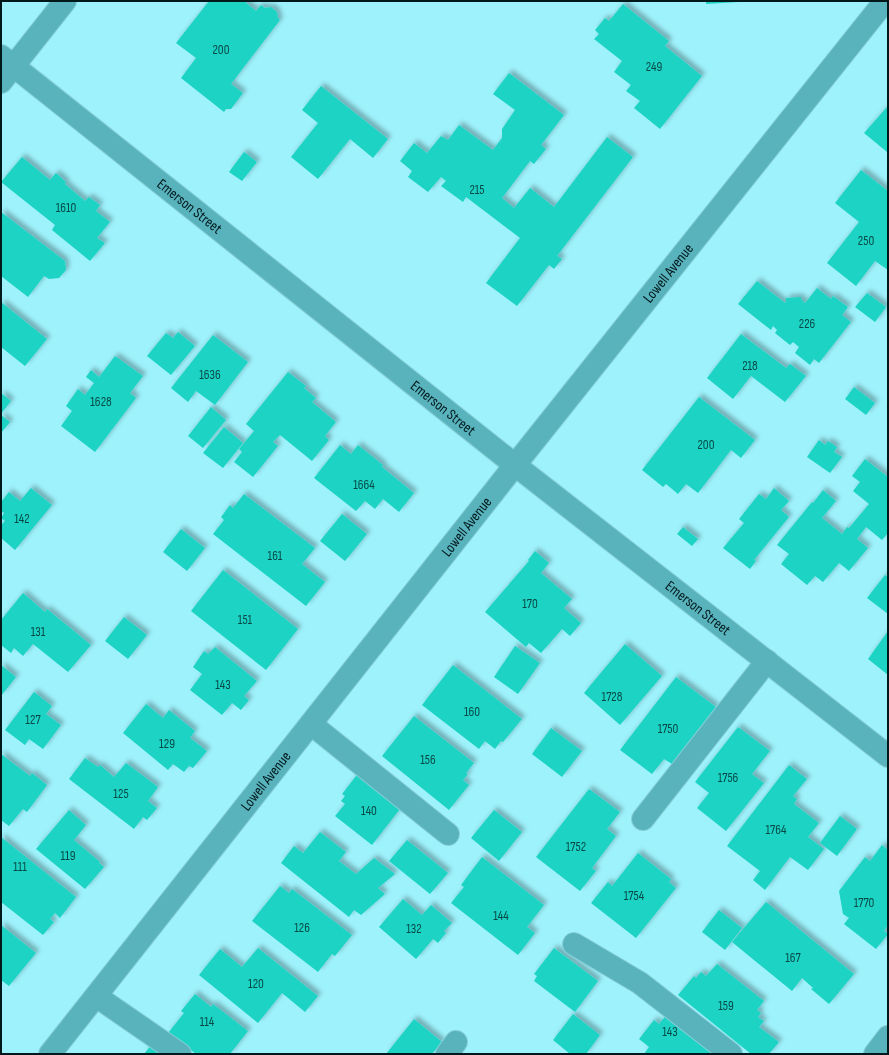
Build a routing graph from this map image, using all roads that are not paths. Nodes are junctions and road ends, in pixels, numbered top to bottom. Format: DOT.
graph roads {
  1 [pos="65,1"];
  2 [pos="885,1"];
  3 [pos="5,68"];
  4 [pos="515,465"];
  5 [pos="767,661"];
  6 [pos="312,724"];
  7 [pos="888,756"];
  8 [pos="643,819"];
  9 [pos="448,834"];
  10 [pos="574,944"];
  11 [pos="96,996"];
  12 [pos="888,1037"];
  13 [pos="50,1054"];
  14 [pos="180,1054"];
  15 [pos="731,1054"];
  16 [pos="875,1054"];
  1 -- 3 [label="street"];
  2 -- 4 [label="street, Lowell Avenue"];
  3 -- 4 [label="street, Emerson Street"];
  4 -- 5 [label="street, Emerson Street"];
  4 -- 6 [label="street, Lowell Avenue"];
  5 -- 7 [label="street, Emerson Street"];
  5 -- 8 [label="street"];
  6 -- 9 [label="street"];
  6 -- 11 [label="street, Lowell Avenue"];
  10 -- 15 [label="street"];
  11 -- 13 [label="street, Lowell Avenue"];
  11 -- 14 [label="street"];
  12 -- 16 [label="street"];
}
